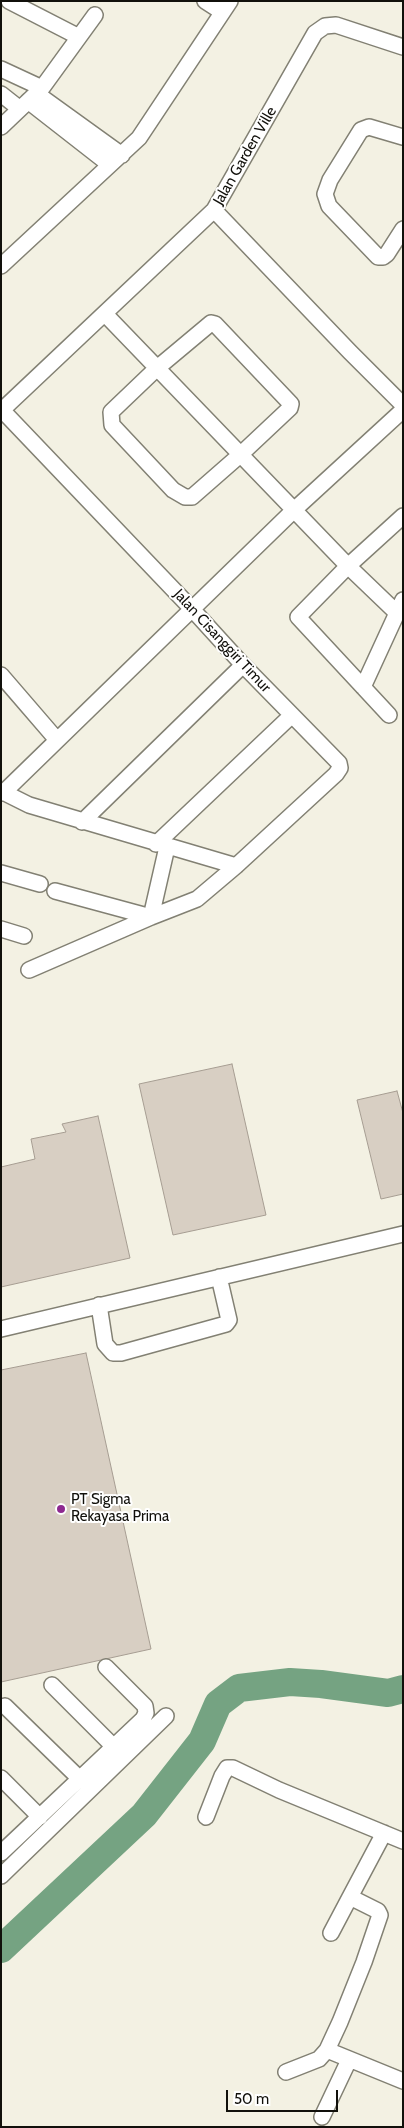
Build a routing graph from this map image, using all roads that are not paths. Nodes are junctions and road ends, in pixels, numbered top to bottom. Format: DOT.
graph roads {
  1 [pos="9,1"];
  2 [pos="205,1"];
  3 [pos="226,7"];
  4 [pos="95,15"];
  5 [pos="79,37"];
  6 [pos="403,47"];
  7 [pos="1,69"];
  8 [pos="1,94"];
  9 [pos="32,98"];
  10 [pos="1,127"];
  11 [pos="403,137"];
  12 [pos="122,155"];
  13 [pos="110,165"];
  14 [pos="214,210"];
  15 [pos="403,229"];
  16 [pos="1,266"];
  17 [pos="105,314"];
  18 [pos="156,369"];
  19 [pos="403,405"];
  20 [pos="2,410"];
  21 [pos="403,410"];
  22 [pos="240,455"];
  23 [pos="294,510"];
  24 [pos="403,516"];
  25 [pos="348,566"];
  26 [pos="400,606"];
  27 [pos="192,609"];
  28 [pos="243,665"];
  29 [pos="1,675"];
  30 [pos="363,687"];
  31 [pos="292,715"];
  32 [pos="389,715"];
  33 [pos="57,740"];
  34 [pos="2,792"];
  35 [pos="82,822"];
  36 [pos="162,846"];
  37 [pos="236,866"];
  38 [pos="1,873"];
  39 [pos="40,884"];
  40 [pos="55,891"];
  41 [pos="151,917"];
  42 [pos="1,929"];
  43 [pos="24,936"];
  44 [pos="29,970"];
  45 [pos="403,1234"];
  46 [pos="219,1277"];
  47 [pos="98,1305"];
  48 [pos="1,1329"];
  49 [pos="106,1667"];
  50 [pos="52,1685"];
  51 [pos="5,1706"];
  52 [pos="166,1716"];
  53 [pos="114,1747"];
  54 [pos="1,1778"];
  55 [pos="80,1779"];
  56 [pos="40,1817"];
  57 [pos="206,1817"];
  58 [pos="384,1833"];
  59 [pos="403,1841"];
  60 [pos="2,1852"];
  61 [pos="1,1876"];
  62 [pos="350,1897"];
  63 [pos="331,1933"];
  64 [pos="327,2050"];
  65 [pos="349,2060"];
  66 [pos="286,2072"];
  67 [pos="403,2081"];
  68 [pos="322,2117"];
  1 -- 5 [label="street"];
  2 -- 3 [label="street"];
  3 -- 12 [label="street"];
  4 -- 5 [label="street"];
  5 -- 9 [label="street"];
  6 -- 14 [label="street, Jalan Garden Ville"];
  7 -- 9 [label="street"];
  8 -- 9 [label="street"];
  9 -- 10 [label="street"];
  9 -- 12 [label="street"];
  9 -- 13 [label="street"];
  11 -- 15 [label="street"];
  12 -- 13 [label="street"];
  13 -- 16 [label="street"];
  14 -- 17 [label="street, Jalan Garden Ville"];
  14 -- 19 [label="street"];
  17 -- 18 [label="street"];
  17 -- 20 [label="street, Jalan Garden Ville"];
  18 -- 22 [label="street"];
  18 -- 22 [label="street"];
  18 -- 22 [label="street"];
  20 -- 27 [label="street, Jalan Cisanggiri Timur"];
  21 -- 23 [label="street"];
  22 -- 23 [label="street"];
  23 -- 25 [label="street"];
  23 -- 27 [label="street"];
  24 -- 25 [label="street"];
  25 -- 26 [label="street"];
  25 -- 30 [label="street"];
  26 -- 30 [label="street"];
  27 -- 28 [label="street, Jalan Cisanggiri Timur"];
  27 -- 33 [label="street"];
  28 -- 31 [label="street, Jalan Cisanggiri Timur"];
  28 -- 35 [label="street"];
  29 -- 33 [label="street"];
  30 -- 32 [label="street"];
  31 -- 36 [label="street"];
  31 -- 37 [label="street, Jalan Cisanggiri Timur"];
  33 -- 34 [label="street"];
  34 -- 35 [label="street"];
  35 -- 36 [label="street"];
  36 -- 37 [label="street"];
  36 -- 41 [label="street"];
  37 -- 41 [label="street"];
  38 -- 39 [label="street"];
  40 -- 41 [label="street"];
  41 -- 44 [label="street"];
  42 -- 43 [label="street"];
  45 -- 46 [label="street"];
  46 -- 47 [label="street"];
  46 -- 47 [label="street"];
  47 -- 48 [label="street"];
  49 -- 53 [label="street"];
  50 -- 53 [label="street"];
  51 -- 55 [label="street"];
  52 -- 61 [label="street"];
  53 -- 55 [label="street"];
  54 -- 56 [label="street"];
  55 -- 56 [label="street"];
  56 -- 60 [label="street"];
  57 -- 58 [label="street"];
  58 -- 59 [label="street"];
  58 -- 62 [label="street"];
  62 -- 63 [label="street"];
  62 -- 64 [label="street"];
  64 -- 65 [label="street"];
  64 -- 66 [label="street"];
  65 -- 67 [label="street"];
  65 -- 68 [label="street"];
}
